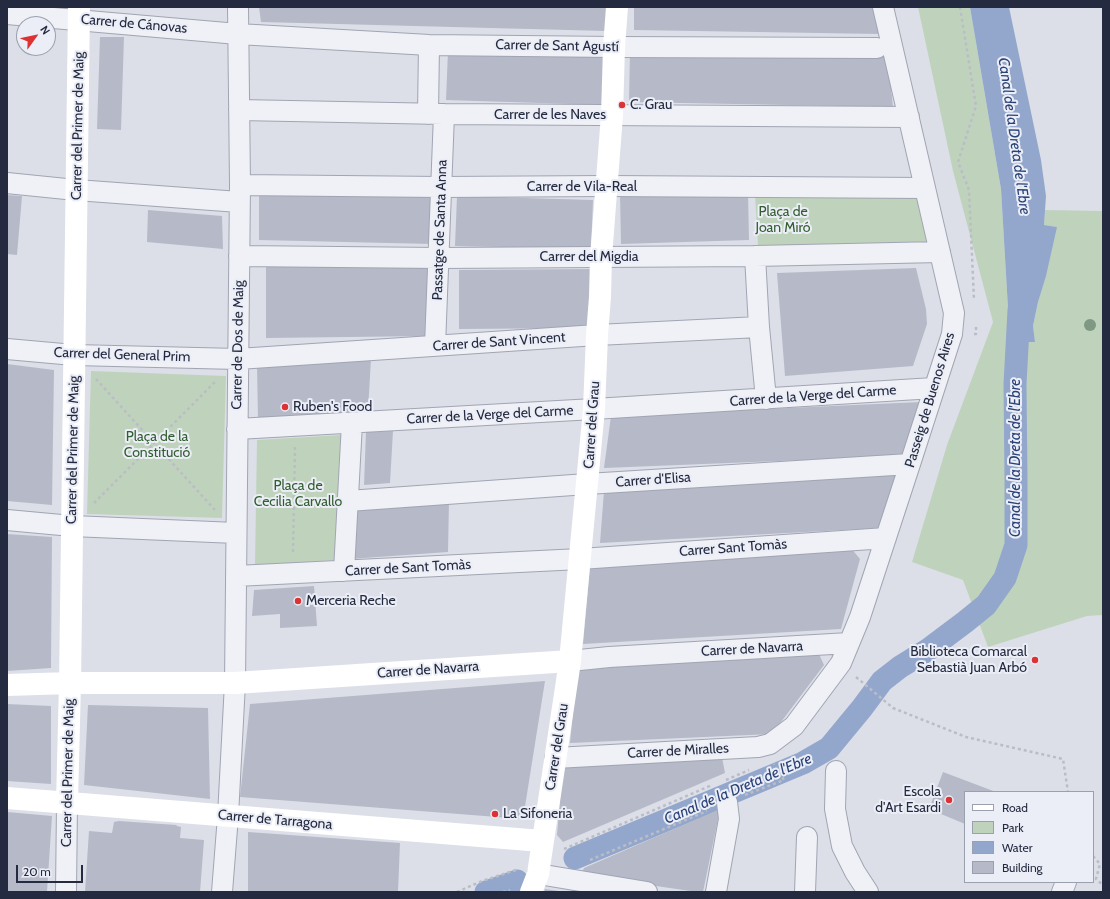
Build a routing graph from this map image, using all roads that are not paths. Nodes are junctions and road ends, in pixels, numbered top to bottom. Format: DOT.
graph roads {
  1 [pos="238,7"];
  2 [pos="617,7"];
  3 [pos="884,7"];
  4 [pos="79,13"];
  5 [pos="7,14"];
  6 [pos="238,34"];
  7 [pos="430,45"];
  8 [pos="614,47"];
  9 [pos="877,48"];
  10 [pos="239,110"];
  11 [pos="436,114"];
  12 [pos="612,115"];
  13 [pos="909,117"];
  14 [pos="7,183"];
  15 [pos="607,186"];
  16 [pos="441,187"];
  17 [pos="925,188"];
  18 [pos="76,190"];
  19 [pos="240,194"];
  20 [pos="940,252"];
  21 [pos="239,256"];
  22 [pos="755,256"];
  23 [pos="601,257"];
  24 [pos="439,258"];
  25 [pos="759,327"];
  26 [pos="597,336"];
  27 [pos="435,346"];
  28 [pos="7,348"];
  29 [pos="74,355"];
  30 [pos="238,359"];
  31 [pos="934,388"];
  32 [pos="766,399"];
  33 [pos="594,409"];
  34 [pos="352,423"];
  35 [pos="237,429"];
  36 [pos="910,464"];
  37 [pos="587,484"];
  38 [pos="348,501"];
  39 [pos="7,520"];
  40 [pos="72,526"];
  41 [pos="236,533"];
  42 [pos="886,538"];
  43 [pos="580,559"];
  44 [pos="344,571"];
  45 [pos="236,576"];
  46 [pos="849,643"];
  47 [pos="570,661"];
  48 [pos="70,683"];
  49 [pos="235,683"];
  50 [pos="7,685"];
  51 [pos="794,726"];
  52 [pos="555,758"];
  53 [pos="836,771"];
  54 [pos="7,798"];
  55 [pos="727,802"];
  56 [pos="67,803"];
  57 [pos="228,816"];
  58 [pos="807,837"];
  59 [pos="537,867"];
  60 [pos="66,892"];
  61 [pos="222,892"];
  62 [pos="647,892"];
  63 [pos="716,892"];
  64 [pos="805,892"];
  65 [pos="868,892"];
  1 -- 6 [label="street, Carrer de Dos de Maig"];
  2 -- 8 [label="street, Carrer del Grau"];
  3 -- 13 [label="street, Passeig de Buenos Aires"];
  4 -- 5 [label="street, Carrer de Cánovas"];
  4 -- 6 [label="street, Carrer de Cánovas"];
  4 -- 18 [label="street, Carrer del Primer de Maig"];
  6 -- 7 [label="street, Carrer de Sant Agustí"];
  6 -- 10 [label="street, Carrer de Dos de Maig"];
  7 -- 8 [label="street, Carrer de Sant Agustí"];
  7 -- 11 [label="street, Passatge de Santa Anna"];
  8 -- 9 [label="street, Carrer de Sant Agustí"];
  8 -- 12 [label="street, Carrer del Grau"];
  10 -- 11 [label="street, Carrer de les Naves"];
  10 -- 19 [label="street, Carrer de Dos de Maig"];
  11 -- 12 [label="street, Carrer de les Naves"];
  11 -- 16 [label="street, Passatge de Santa Anna"];
  12 -- 13 [label="street, Carrer de les Naves"];
  12 -- 15 [label="street, Carrer del Grau"];
  13 -- 17 [label="street, Passeig de Buenos Aires"];
  14 -- 18 [label="street, Carrer de Vila-Real"];
  15 -- 16 [label="street, Carrer de Vila-Real"];
  15 -- 17 [label="street, Carrer de Vila-Real"];
  15 -- 23 [label="street, Carrer del Grau"];
  16 -- 19 [label="street, Carrer de Vila-Real"];
  16 -- 24 [label="street, Passatge de Santa Anna"];
  17 -- 20 [label="street, Passeig de Buenos Aires"];
  18 -- 19 [label="street, Carrer de Vila-Real"];
  18 -- 29 [label="street, Carrer del Primer de Maig"];
  19 -- 21 [label="street, Carrer de Dos de Maig"];
  20 -- 22 [label="street, Carrer del Migdia"];
  20 -- 31 [label="street, Passeig de Buenos Aires"];
  21 -- 24 [label="street, Carrer del Migdia"];
  21 -- 30 [label="street, Carrer de Dos de Maig"];
  22 -- 23 [label="street, Carrer del Migdia"];
  22 -- 25 [label="street"];
  23 -- 24 [label="street, Carrer del Migdia"];
  23 -- 26 [label="street, Carrer del Grau"];
  24 -- 27 [label="street, Passatge de Santa Anna"];
  25 -- 26 [label="street, Carrer de Sant Vincent"];
  25 -- 32 [label="street"];
  26 -- 27 [label="street, Carrer de Sant Vincent"];
  26 -- 33 [label="street, Carrer del Grau"];
  27 -- 30 [label="street, Carrer de Sant Vincent"];
  28 -- 29 [label="street, Carrer del General Prim"];
  29 -- 30 [label="street, Carrer del General Prim"];
  29 -- 40 [label="street, Carrer del Primer de Maig"];
  30 -- 35 [label="street, Carrer de Dos de Maig"];
  31 -- 32 [label="street, Carrer de la Verge del Carme"];
  31 -- 36 [label="street, Passeig de Buenos Aires"];
  32 -- 33 [label="street, Carrer de la Verge del Carme"];
  33 -- 34 [label="street, Carrer de la Verge del Carme"];
  33 -- 37 [label="street, Carrer del Grau"];
  34 -- 35 [label="street, Carrer de la Verge del Carme"];
  34 -- 38 [label="street"];
  35 -- 41 [label="street, Carrer de Dos de Maig"];
  36 -- 37 [label="street, Carrer d'Elisa"];
  36 -- 42 [label="street, Passeig de Buenos Aires"];
  37 -- 38 [label="street, Carrer d'Elisa"];
  37 -- 43 [label="street, Carrer del Grau"];
  38 -- 44 [label="street"];
  39 -- 40 [label="street"];
  40 -- 41 [label="street"];
  40 -- 48 [label="street, Carrer del Primer de Maig"];
  41 -- 45 [label="street, Carrer de Dos de Maig"];
  42 -- 43 [label="street, Carrer Sant Tomàs"];
  42 -- 46 [label="street, Passeig de Buenos Aires"];
  43 -- 44 [label="street, Carrer de Sant Tomàs"];
  43 -- 47 [label="street, Carrer del Grau"];
  44 -- 45 [label="street, Carrer de Sant Tomàs"];
  45 -- 49 [label="street, Carrer de Dos de Maig"];
  46 -- 47 [label="street, Carrer de Navarra"];
  46 -- 51 [label="street, Passeig de Buenos Aires"];
  47 -- 49 [label="street, Carrer de Navarra"];
  47 -- 52 [label="street, Carrer del Grau"];
  48 -- 49 [label="street, Carrer de Navarra"];
  48 -- 50 [label="street, Carrer de Navarra"];
  48 -- 56 [label="street, Carrer del Primer de Maig"];
  49 -- 57 [label="street, Carrer de Dos de Maig"];
  51 -- 52 [label="street, Carrer de Miralles"];
  52 -- 59 [label="street, Carrer del Grau"];
  53 -- 65 [label="street"];
  54 -- 56 [label="street, Carrer de Tarragona"];
  55 -- 63 [label="street"];
  56 -- 57 [label="street, Carrer de Tarragona"];
  56 -- 60 [label="street, Carrer del Primer de Maig"];
  57 -- 59 [label="street, Carrer de Tarragona"];
  57 -- 61 [label="street, Carrer de Dos de Maig"];
  58 -- 64 [label="street"];
  59 -- 62 [label="street"];
}
